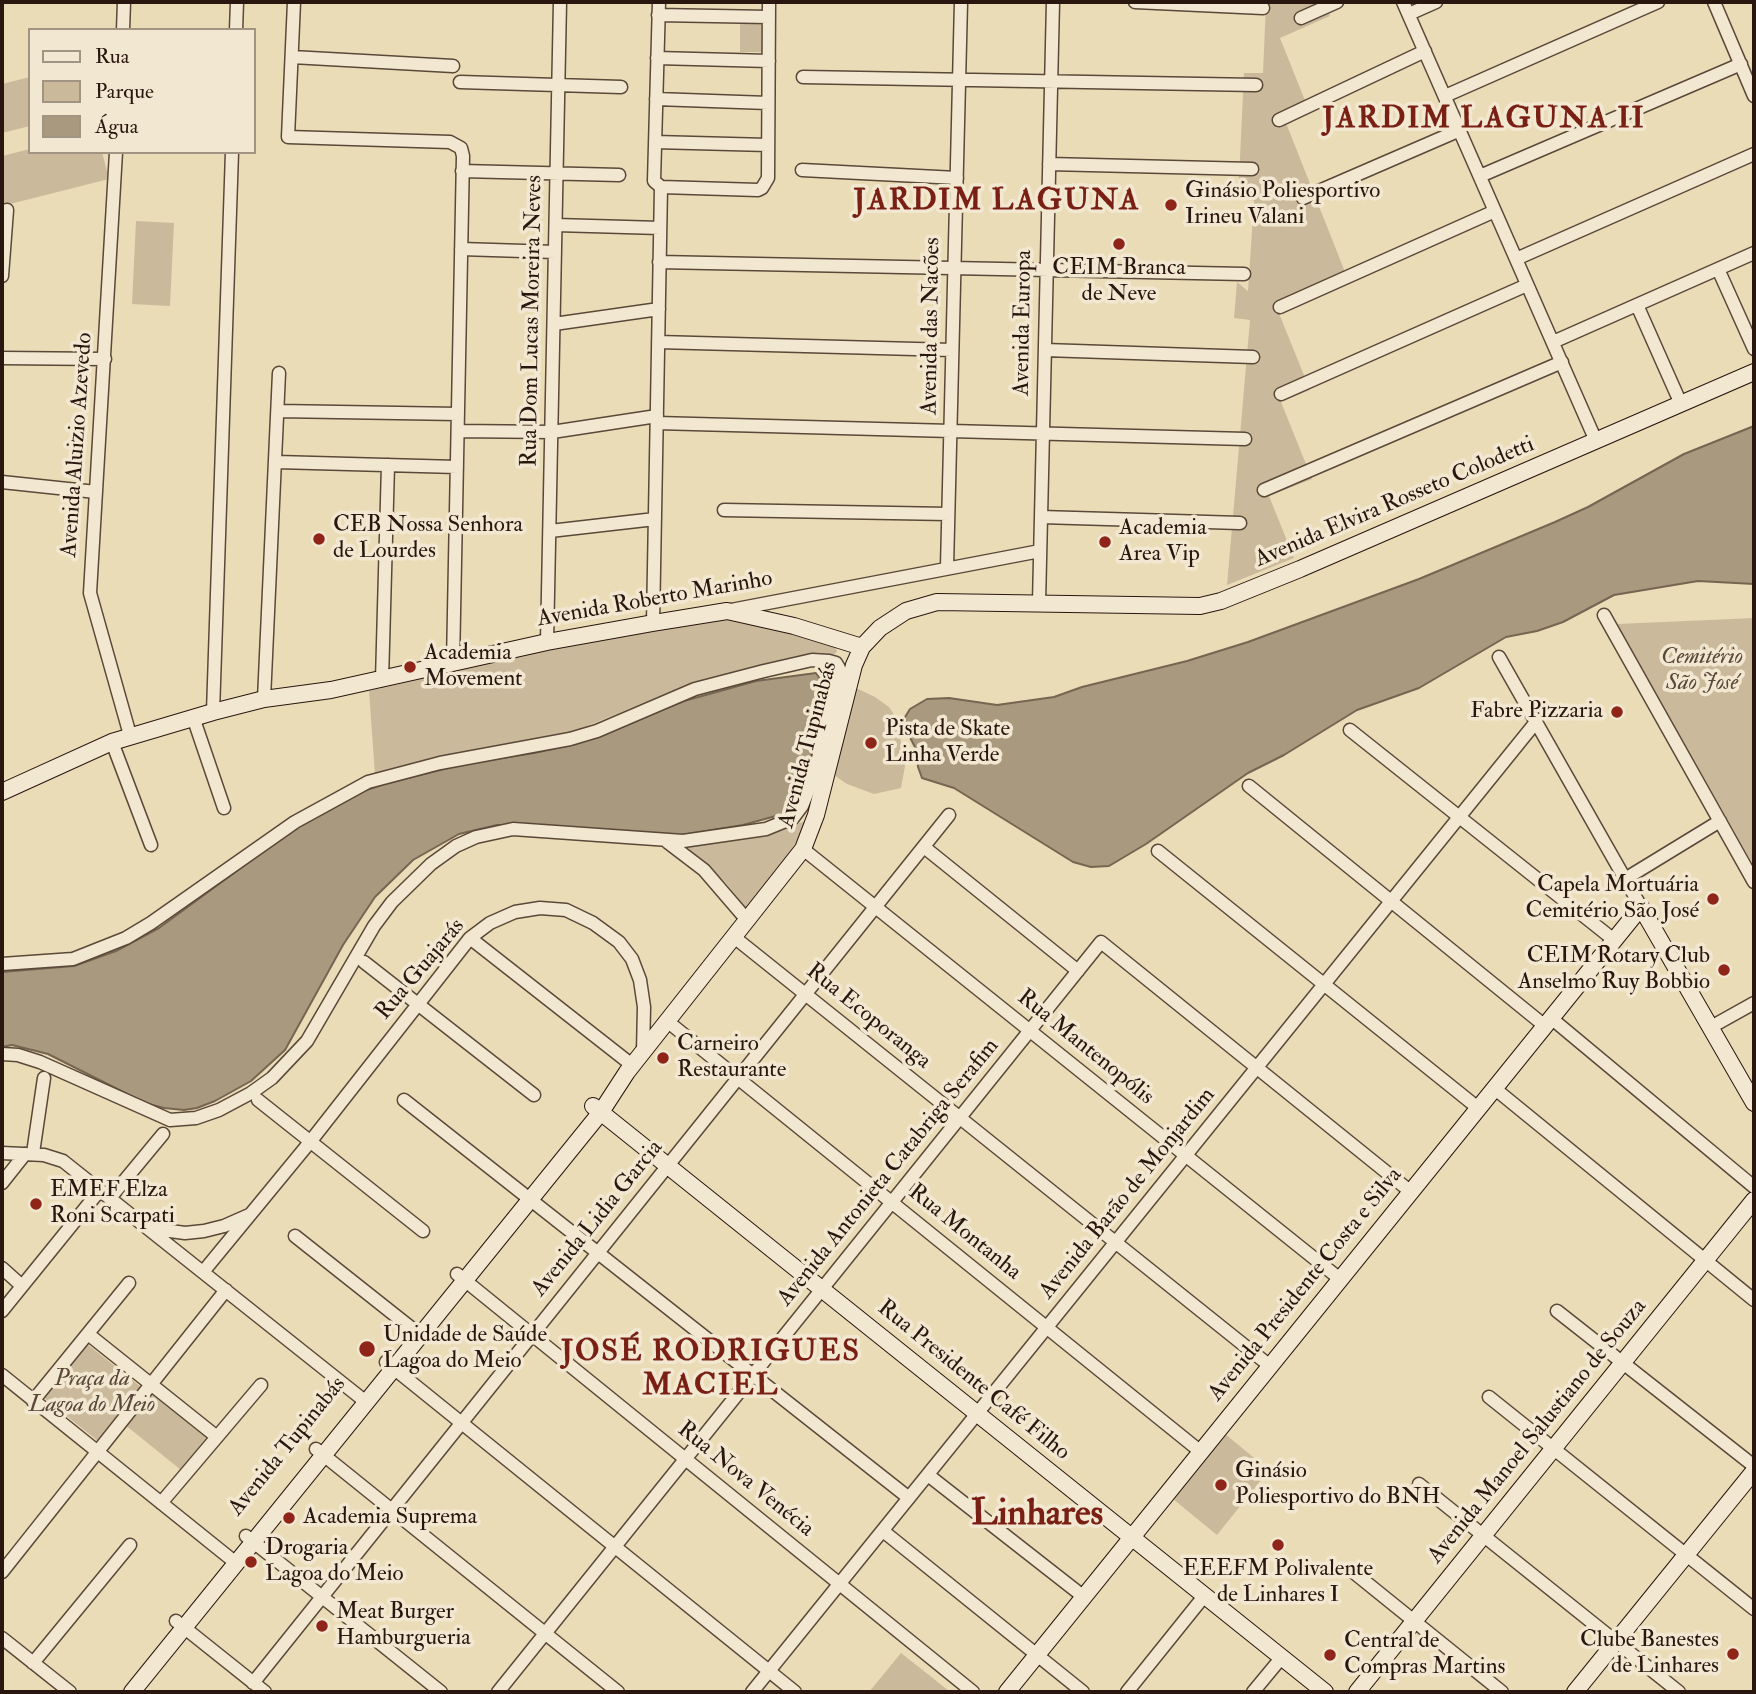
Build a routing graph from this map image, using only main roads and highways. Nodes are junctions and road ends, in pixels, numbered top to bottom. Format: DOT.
graph roads {
  1 [pos="1754,372"];
  2 [pos="1039,603"];
  3 [pos="862,647"];
  4 [pos="2,792"];
  5 [pos="1754,1103"];
  6 [pos="597,1109"];
  7 [pos="1754,1200"];
  8 [pos="1754,1469"];
  9 [pos="1132,1537"];
  10 [pos="180,1625"];
  11 [pos="119,1692"];
  12 [pos="132,1692"];
  13 [pos="1007,1692"];
  14 [pos="1325,1692"];
  15 [pos="1357,1692"];
  16 [pos="1575,1692"];
  1 -- 2 [label="main road, Avenida Elvira Rosseto Colodetti"];
  2 -- 3 [label="main road, Avenida Tupinabás"];
  3 -- 4 [label="main road, Avenida Roberto Marinho"];
  3 -- 6 [label="main road, Avenida Tupinabás"];
  5 -- 9 [label="main road, Avenida Presidente Costa e Silva"];
  6 -- 9 [label="main road, Rua Presidente Café Filho"];
  6 -- 10 [label="main road, Avenida Tupinabás"];
  7 -- 15 [label="main road, Avenida Manoel Salustiano de Souza"];
  8 -- 16 [label="main road"];
  9 -- 13 [label="main road, Avenida Presidente Costa e Silva"];
  9 -- 14 [label="main road, Rua Presidente Café Filho"];
  10 -- 11 [label="main road, Avenida Tupinabás"];
  10 -- 12 [label="main road, Avenida Tupinabás"];
}
